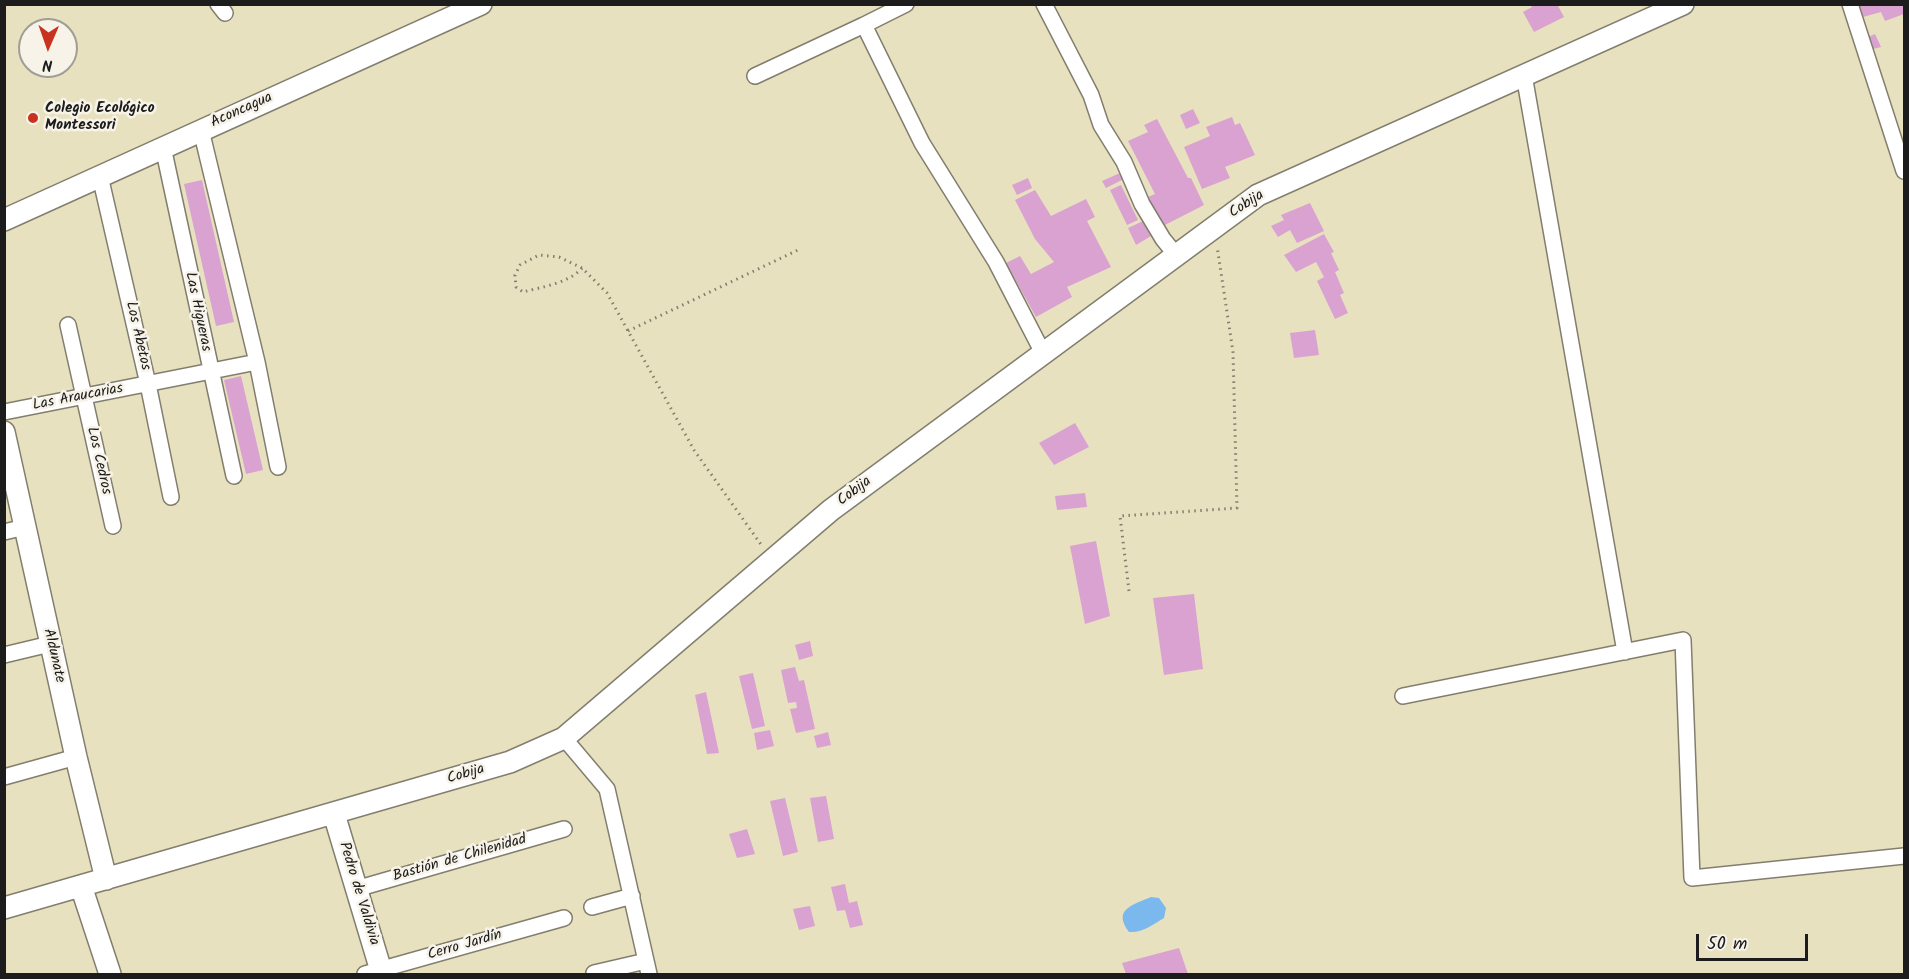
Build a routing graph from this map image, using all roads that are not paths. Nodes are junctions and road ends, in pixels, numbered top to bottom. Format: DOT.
graph roads {
  1 [pos="481,4"];
  2 [pos="906,4"];
  3 [pos="1044,4"];
  4 [pos="1683,4"];
  5 [pos="1850,4"];
  6 [pos="864,25"];
  7 [pos="1524,75"];
  8 [pos="755,76"];
  9 [pos="201,130"];
  10 [pos="163,147"];
  11 [pos="1905,171"];
  12 [pos="100,176"];
  13 [pos="4,220"];
  14 [pos="1176,255"];
  15 [pos="68,325"];
  16 [pos="1043,353"];
  17 [pos="257,363"];
  18 [pos="210,372"];
  19 [pos="148,384"];
  20 [pos="84,398"];
  21 [pos="4,412"];
  22 [pos="4,432"];
  23 [pos="278,467"];
  24 [pos="234,476"];
  25 [pos="171,496"];
  26 [pos="112,526"];
  27 [pos="15,530"];
  28 [pos="50,644"];
  29 [pos="1625,652"];
  30 [pos="4,655"];
  31 [pos="1403,696"];
  32 [pos="564,738"];
  33 [pos="76,757"];
  34 [pos="4,777"];
  35 [pos="333,814"];
  36 [pos="564,829"];
  37 [pos="1905,856"];
  38 [pos="106,879"];
  39 [pos="81,886"];
  40 [pos="356,889"];
  41 [pos="632,896"];
  42 [pos="592,907"];
  43 [pos="4,908"];
  44 [pos="564,918"];
  45 [pos="647,968"];
  46 [pos="376,973"];
  47 [pos="594,973"];
  48 [pos="110,975"];
  1 -- 9 [label="street, Aconcagua"];
  2 -- 6 [label="street"];
  3 -- 14 [label="street"];
  4 -- 7 [label="street, Cobija"];
  5 -- 11 [label="street"];
  6 -- 8 [label="street"];
  6 -- 16 [label="street"];
  7 -- 14 [label="street, Cobija"];
  7 -- 29 [label="street"];
  9 -- 10 [label="street, Aconcagua"];
  9 -- 17 [label="street"];
  10 -- 12 [label="street, Aconcagua"];
  10 -- 18 [label="street, Las Higueras"];
  12 -- 13 [label="street, Aconcagua"];
  12 -- 19 [label="street, Los Abetos"];
  14 -- 16 [label="street, Cobija"];
  15 -- 20 [label="street, Los Cedros"];
  16 -- 32 [label="street, Cobija"];
  17 -- 18 [label="street, Las Araucarias"];
  17 -- 23 [label="street"];
  18 -- 19 [label="street, Las Araucarias"];
  18 -- 24 [label="street, Las Higueras"];
  19 -- 20 [label="street, Las Araucarias"];
  19 -- 25 [label="street, Los Abetos"];
  20 -- 21 [label="street, Las Araucarias"];
  20 -- 26 [label="street, Los Cedros"];
  22 -- 27 [label="street, Aldunate"];
  27 -- 28 [label="street, Aldunate"];
  28 -- 30 [label="street"];
  28 -- 33 [label="street, Aldunate"];
  29 -- 31 [label="street"];
  29 -- 37 [label="street"];
  32 -- 35 [label="street, Cobija"];
  32 -- 41 [label="street"];
  33 -- 34 [label="street"];
  33 -- 38 [label="street, Aldunate"];
  35 -- 38 [label="street, Cobija"];
  35 -- 40 [label="street, Pedro de Valdivia"];
  36 -- 40 [label="street, Bastión de Chilenidad"];
  38 -- 39 [label="street, Cobija"];
  39 -- 43 [label="street, Cobija"];
  39 -- 48 [label="street"];
  40 -- 46 [label="street, Pedro de Valdivia"];
  41 -- 42 [label="street"];
  41 -- 45 [label="street"];
  44 -- 46 [label="street, Cerro Jardín"];
  45 -- 47 [label="street"];
}
